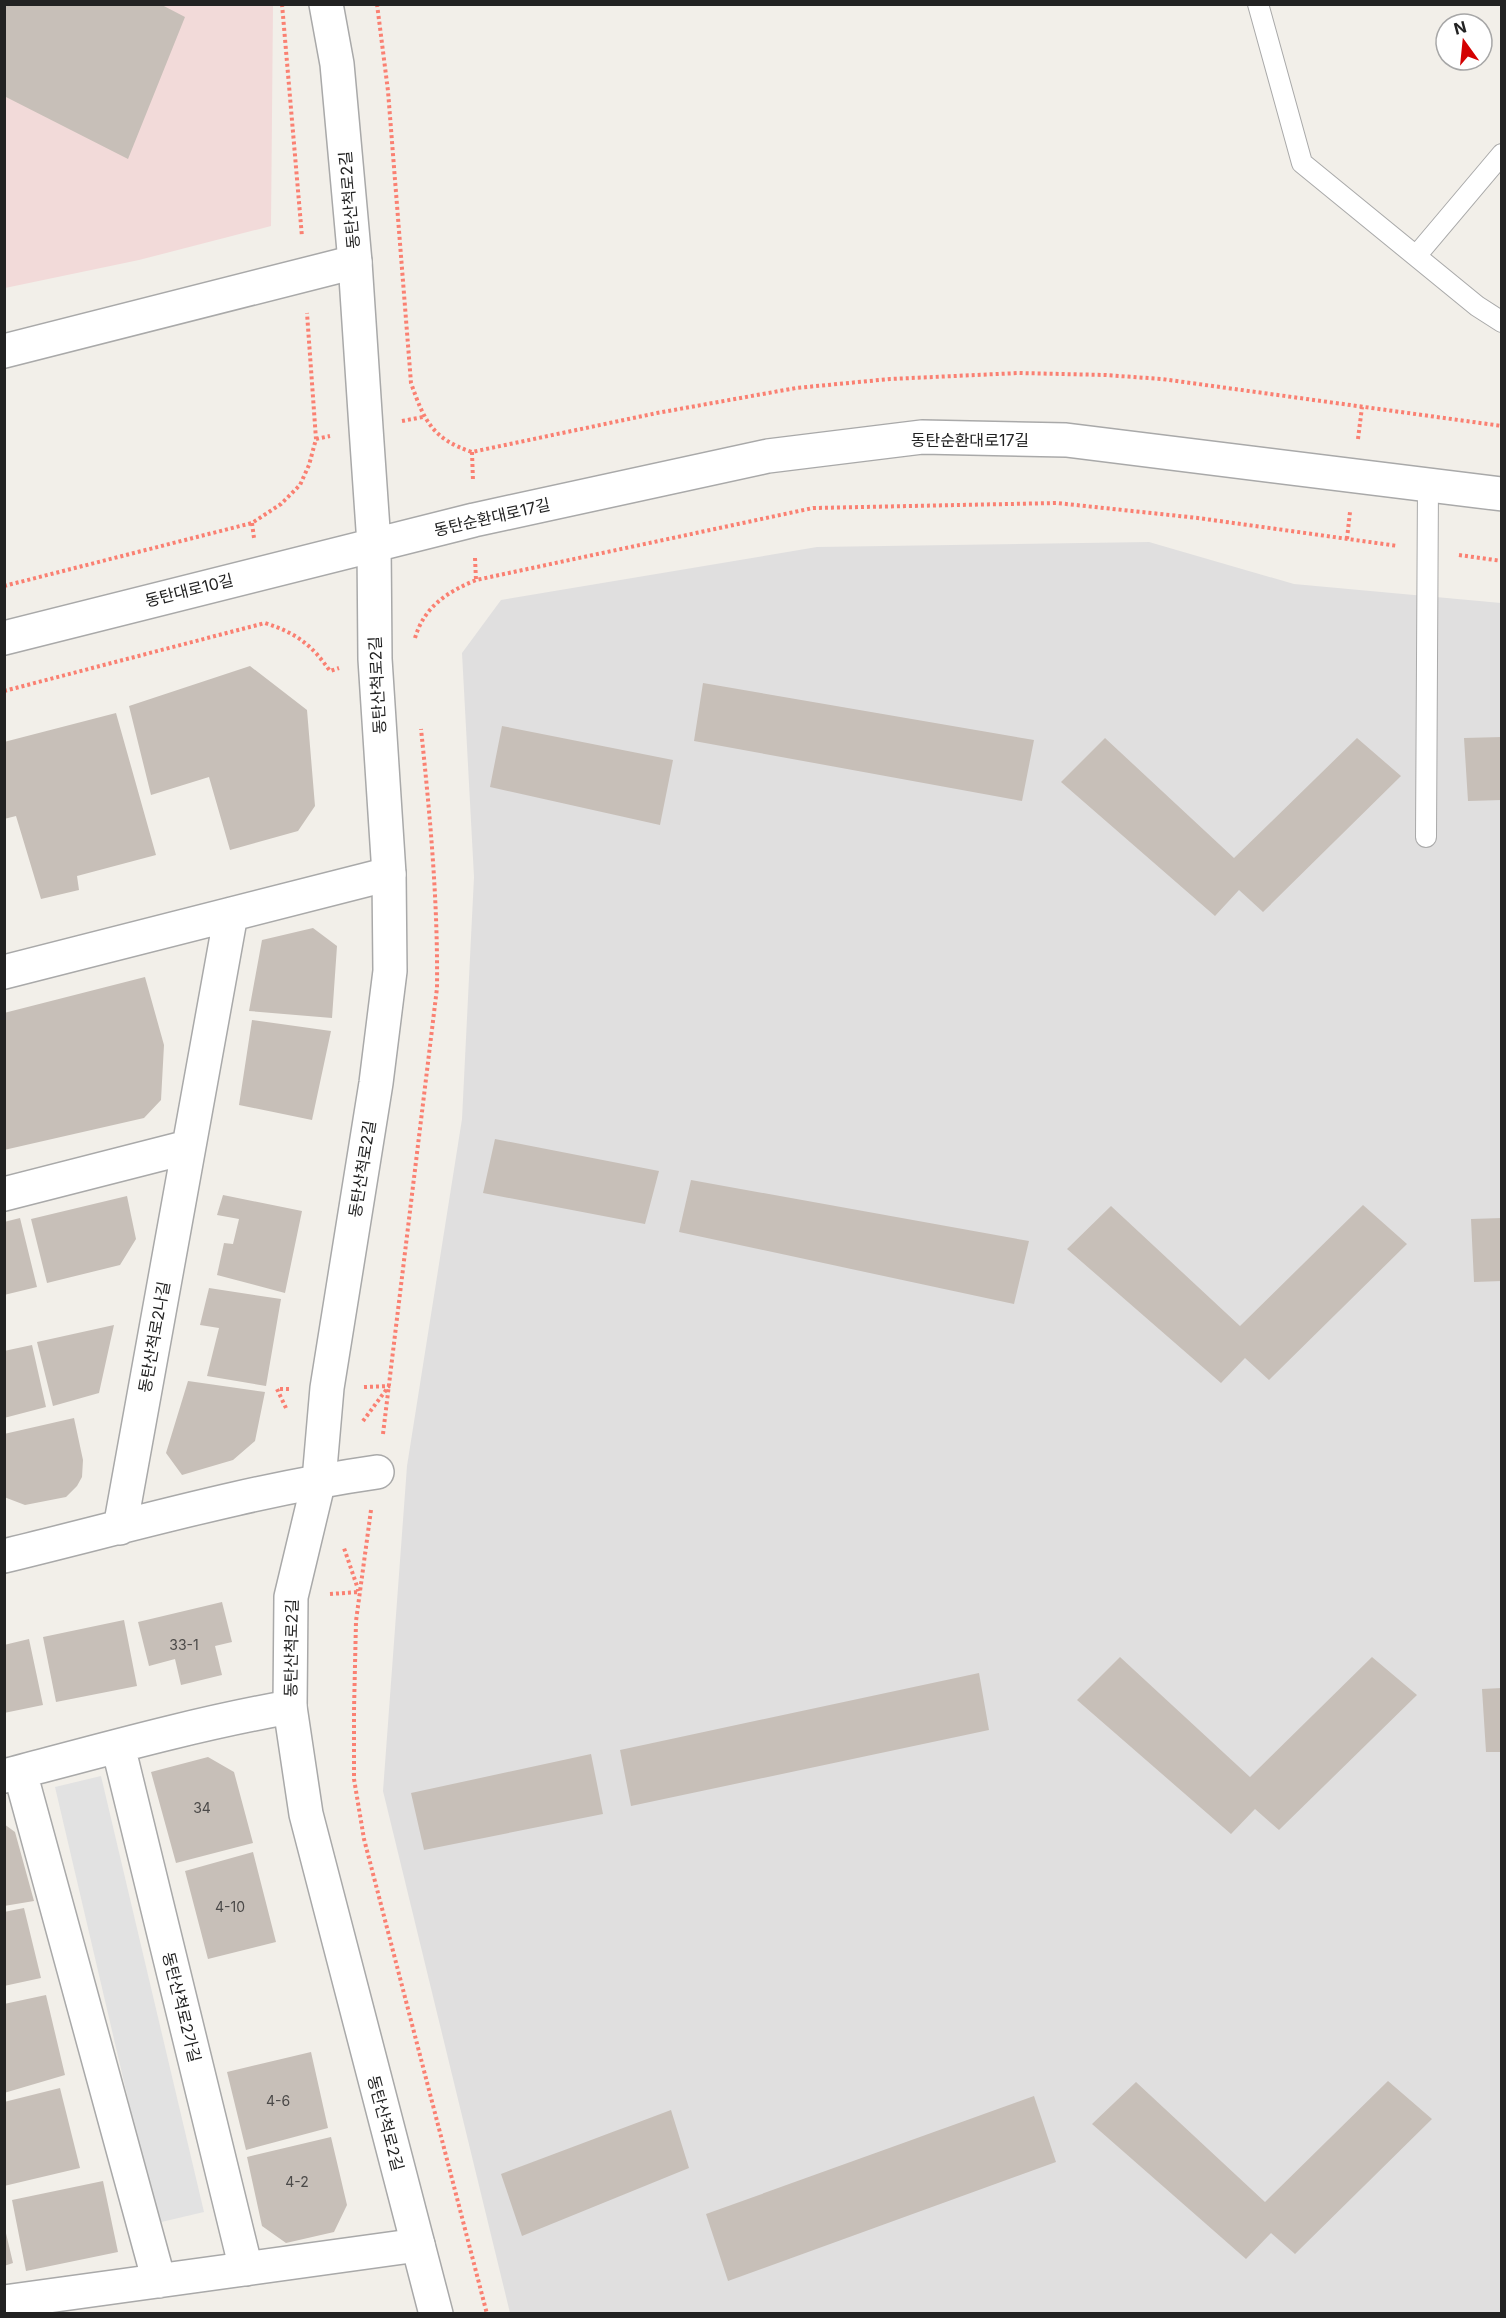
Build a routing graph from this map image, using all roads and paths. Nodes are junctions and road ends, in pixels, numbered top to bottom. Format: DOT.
graph roads {
  1 [pos="282,4"];
  2 [pos="326,4"];
  3 [pos="377,4"];
  4 [pos="1258,4"];
  5 [pos="1502,154"];
  6 [pos="1416,256"];
  7 [pos="355,262"];
  8 [pos="305,276"];
  9 [pos="1502,322"];
  10 [pos="4,351"];
  11 [pos="423,417"];
  12 [pos="1428,484"];
  13 [pos="1502,494"];
  14 [pos="374,544"];
  15 [pos="1428,550"];
  16 [pos="1502,561"];
  17 [pos="476,580"];
  18 [pos="4,586"];
  19 [pos="4,638"];
  20 [pos="330,671"];
  21 [pos="4,691"];
  22 [pos="1426,837"];
  23 [pos="389,874"];
  24 [pos="231,914"];
  25 [pos="4,972"];
  26 [pos="188,1147"];
  27 [pos="4,1194"];
  28 [pos="377,1472"];
  29 [pos="319,1480"];
  30 [pos="120,1528"];
  31 [pos="4,1556"];
  32 [pos="290,1707"];
  33 [pos="118,1746"];
  34 [pos="12,1774"];
  35 [pos="418,2245"];
  36 [pos="246,2269"];
  37 [pos="159,2281"];
  38 [pos="4,2302"];
  39 [pos="436,2313"];
  40 [pos="487,2313"];
  1 -- 8 [label="path"];
  2 -- 7 [label="street, 동탄산척로2길"];
  3 -- 11 [label="path"];
  4 -- 6 [label="lane"];
  5 -- 6 [label="lane"];
  6 -- 9 [label="lane"];
  7 -- 8 [label="street"];
  7 -- 14 [label="street, 동탄산척로2길"];
  8 -- 10 [label="street"];
  8 -- 18 [label="path"];
  12 -- 13 [label="street, 동탄순환대로17길"];
  12 -- 14 [label="street, 동탄순환대로17길"];
  12 -- 15 [label="lane"];
  14 -- 19 [label="street, 동탄대로10길"];
  14 -- 23 [label="street, 동탄산척로2길"];
  15 -- 16 [label="path"];
  15 -- 17 [label="path"];
  15 -- 22 [label="lane"];
  20 -- 21 [label="path"];
  23 -- 24 [label="street"];
  23 -- 29 [label="street, 동탄산척로2길"];
  24 -- 25 [label="street"];
  24 -- 26 [label="street, 동탄산척로2나길"];
  26 -- 27 [label="street"];
  26 -- 30 [label="street, 동탄산척로2나길"];
  28 -- 29 [label="street"];
  28 -- 40 [label="path"];
  29 -- 30 [label="street"];
  29 -- 32 [label="street, 동탄산척로2길"];
  30 -- 31 [label="street"];
  32 -- 33 [label="street"];
  32 -- 35 [label="street, 동탄산척로2길"];
  33 -- 34 [label="street"];
  33 -- 36 [label="street, 동탄산척로2가길"];
  34 -- 37 [label="street"];
  35 -- 36 [label="street"];
  35 -- 39 [label="street, 동탄산척로2길"];
  36 -- 37 [label="street"];
  37 -- 38 [label="street"];
}
